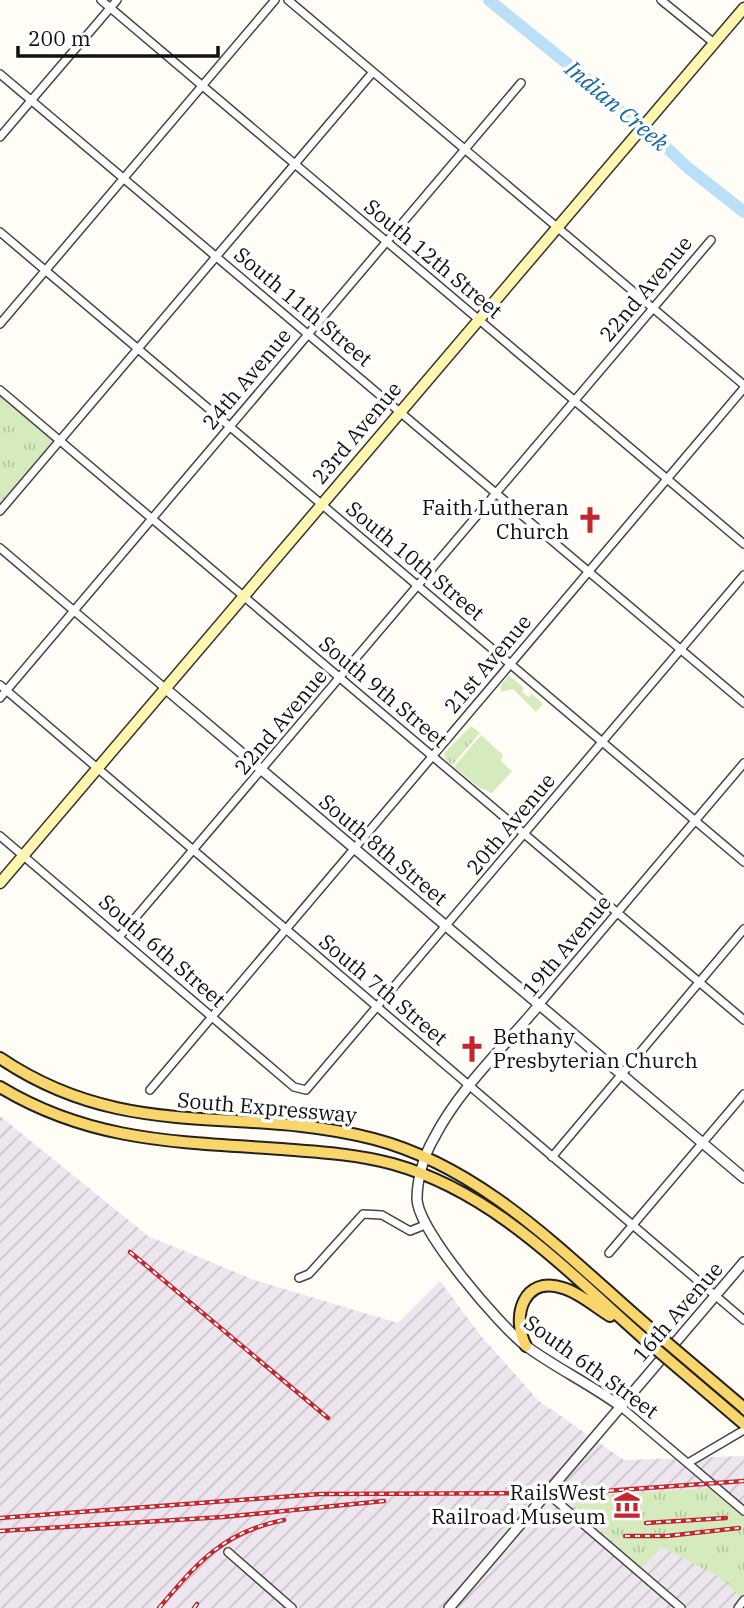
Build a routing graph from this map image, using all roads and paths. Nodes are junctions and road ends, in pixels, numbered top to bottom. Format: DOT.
graph roads {
  1 [pos="100,0"];
  2 [pos="117,0"];
  3 [pos="275,0"];
  4 [pos="288,0"];
  5 [pos="661,0"];
  6 [pos="110,8"];
  7 [pos="744,8"];
  8 [pos="714,43"];
  9 [pos="373,72"];
  10 [pos="0,74"];
  11 [pos="521,83"];
  12 [pos="202,86"];
  13 [pos="31,100"];
  14 [pos="0,137"];
  15 [pos="464,149"];
  16 [pos="294,165"];
  17 [pos="123,178"];
  18 [pos="556,227"];
  19 [pos="0,232"];
  20 [pos="711,240"];
  21 [pos="386,242"];
  22 [pos="216,256"];
  23 [pos="46,270"];
  24 [pos="652,308"];
  25 [pos="478,319"];
  26 [pos="0,324"];
  27 [pos="308,334"];
  28 [pos="138,348"];
  29 [pos="744,386"];
  30 [pos="0,390"];
  31 [pos="576,402"];
  32 [pos="400,412"];
  33 [pos="230,426"];
  34 [pos="60,440"];
  35 [pos="667,479"];
  36 [pos="497,493"];
  37 [pos="322,504"];
  38 [pos="0,511"];
  39 [pos="152,519"];
  40 [pos="744,544"];
  41 [pos="0,548"];
  42 [pos="589,572"];
  43 [pos="744,575"];
  44 [pos="419,587"];
  45 [pos="244,596"];
  46 [pos="74,611"];
  47 [pos="681,650"];
  48 [pos="511,664"];
  49 [pos="341,679"];
  50 [pos="3,688"];
  51 [pos="166,689"];
  52 [pos="0,698"];
  53 [pos="744,703"];
  54 [pos="603,742"];
  55 [pos="433,757"];
  56 [pos="744,763"];
  57 [pos="98,769"];
  58 [pos="262,771"];
  59 [pos="695,821"];
  60 [pos="524,835"];
  61 [pos="0,836"];
  62 [pos="355,849"];
  63 [pos="194,851"];
  64 [pos="23,856"];
  65 [pos="744,862"];
  66 [pos="0,883"];
  67 [pos="617,913"];
  68 [pos="447,927"];
  69 [pos="744,929"];
  70 [pos="286,930"];
  71 [pos="120,937"];
  72 [pos="699,982"];
  73 [pos="539,1005"];
  74 [pos="378,1009"];
  75 [pos="212,1017"];
  76 [pos="744,1020"];
  77 [pos="0,1058"];
  78 [pos="621,1074"];
  79 [pos="0,1087"];
  80 [pos="470,1087"];
  81 [pos="150,1090"];
  82 [pos="303,1091"];
  83 [pos="744,1094"];
  84 [pos="703,1143"];
  85 [pos="425,1157"];
  86 [pos="552,1157"];
  87 [pos="421,1173"];
  88 [pos="744,1178"];
  89 [pos="425,1225"];
  90 [pos="633,1226"];
  91 [pos="609,1253"];
  92 [pos="744,1262"];
  93 [pos="299,1278"];
  94 [pos="715,1296"];
  95 [pos="744,1320"];
  96 [pos="643,1338"];
  97 [pos="526,1346"];
  98 [pos="620,1406"];
  99 [pos="744,1408"];
  100 [pos="744,1424"];
  101 [pos="744,1430"];
  102 [pos="688,1464"];
  103 [pos="547,1493"];
  104 [pos="744,1511"];
  105 [pos="228,1552"];
  106 [pos="744,1601"];
  107 [pos="292,1608"];
  108 [pos="449,1608"];
  109 [pos="681,1608"];
  110 [pos="738,1608"];
  1 -- 6 [label="street, South 12th Street"];
  2 -- 6 [label="street"];
  3 -- 12 [label="street"];
  4 -- 9 [label="street"];
  5 -- 8 [label="street"];
  6 -- 12 [label="street, South 12th Street"];
  6 -- 13 [label="street"];
  7 -- 8 [label="main road, 23rd Avenue"];
  8 -- 18 [label="main road, 23rd Avenue"];
  9 -- 15 [label="street"];
  9 -- 16 [label="street"];
  10 -- 13 [label="street, South 11th Street"];
  11 -- 15 [label="street, 24th Avenue"];
  12 -- 16 [label="street, South 12th Street"];
  12 -- 17 [label="street"];
  13 -- 14 [label="street"];
  13 -- 17 [label="street, South 11th Street"];
  15 -- 18 [label="street"];
  15 -- 21 [label="street, 24th Avenue"];
  16 -- 21 [label="street, South 12th Street"];
  16 -- 22 [label="street"];
  17 -- 22 [label="street, South 11th Street"];
  17 -- 23 [label="street"];
  18 -- 24 [label="street"];
  18 -- 25 [label="main road, 23rd Avenue"];
  19 -- 23 [label="street, South 10th Street"];
  20 -- 24 [label="street, 22nd Avenue"];
  21 -- 25 [label="street, South 12th Street"];
  21 -- 27 [label="street, 24th Avenue"];
  22 -- 27 [label="street, South 11th Street"];
  22 -- 28 [label="street"];
  23 -- 26 [label="street"];
  23 -- 28 [label="street, South 10th Street"];
  24 -- 29 [label="street"];
  24 -- 31 [label="street, 22nd Avenue"];
  25 -- 31 [label="street, South 12th Street"];
  25 -- 32 [label="main road, 23rd Avenue"];
  27 -- 32 [label="street, South 11th Street"];
  27 -- 33 [label="street, 24th Avenue"];
  28 -- 33 [label="street, South 10th Street"];
  28 -- 34 [label="street"];
  29 -- 35 [label="street, 21st Avenue"];
  30 -- 34 [label="street, South 9th Street"];
  31 -- 35 [label="street, South 12th Street"];
  31 -- 36 [label="street, 22nd Avenue"];
  32 -- 36 [label="street, South 11th Street"];
  32 -- 37 [label="main road, 23rd Avenue"];
  33 -- 37 [label="street, South 10th Street"];
  33 -- 39 [label="street, 24th Avenue"];
  34 -- 38 [label="street"];
  34 -- 39 [label="street, South 9th Street"];
  35 -- 40 [label="street, South 12th Street"];
  35 -- 42 [label="street, 21st Avenue"];
  36 -- 42 [label="street, South 11th Street"];
  36 -- 44 [label="street, 22nd Avenue"];
  37 -- 44 [label="street, South 10th Street"];
  37 -- 45 [label="main road, 23rd Avenue"];
  39 -- 45 [label="street, South 9th Street"];
  39 -- 46 [label="street, 24th Avenue"];
  41 -- 46 [label="street, South 8th Street"];
  42 -- 47 [label="street, South 11th Street"];
  42 -- 48 [label="street, 21st Avenue"];
  43 -- 47 [label="street, 20th Avenue"];
  44 -- 48 [label="street, South 10th Street"];
  44 -- 49 [label="street, 22nd Avenue"];
  45 -- 49 [label="street, South 9th Street"];
  45 -- 51 [label="main road, 23rd Avenue"];
  46 -- 50 [label="street, 24th Avenue"];
  46 -- 51 [label="street, South 8th Street"];
  47 -- 53 [label="street, South 11th Street"];
  47 -- 54 [label="street, 20th Avenue"];
  48 -- 54 [label="street, South 10th Street"];
  48 -- 55 [label="street, 21st Avenue"];
  49 -- 55 [label="street, South 9th Street"];
  49 -- 58 [label="street, 22nd Avenue"];
  50 -- 52 [label="street, 24th Avenue"];
  50 -- 57 [label="street, South 7th Street"];
  51 -- 57 [label="main road, 23rd Avenue"];
  51 -- 58 [label="street, South 8th Street"];
  54 -- 59 [label="street, South 10th Street"];
  54 -- 60 [label="street, 20th Avenue"];
  55 -- 60 [label="street, South 9th Street"];
  55 -- 62 [label="street, 21st Avenue"];
  56 -- 59 [label="street, 19th Avenue"];
  57 -- 63 [label="street, South 7th Street"];
  57 -- 64 [label="main road, 23rd Avenue"];
  58 -- 62 [label="street, South 8th Street"];
  58 -- 63 [label="street, 22nd Avenue"];
  59 -- 65 [label="street, South 10th Street"];
  59 -- 67 [label="street, 19th Avenue"];
  60 -- 67 [label="street, South 9th Street"];
  60 -- 68 [label="street, 20th Avenue"];
  61 -- 64 [label="street, South 6th Street"];
  62 -- 68 [label="street, South 8th Street"];
  62 -- 70 [label="street, 21st Avenue"];
  63 -- 70 [label="street, South 7th Street"];
  63 -- 71 [label="street, 22nd Avenue"];
  64 -- 66 [label="main road, 23rd Avenue"];
  64 -- 71 [label="street, South 6th Street"];
  67 -- 72 [label="street, South 9th Street"];
  67 -- 73 [label="street, 19th Avenue"];
  68 -- 73 [label="street, South 8th Street"];
  68 -- 74 [label="street, 20th Avenue"];
  69 -- 72 [label="street"];
  70 -- 74 [label="street, South 7th Street"];
  70 -- 75 [label="street, 21st Avenue"];
  71 -- 75 [label="street, South 6th Street"];
  72 -- 76 [label="street, South 9th Street"];
  72 -- 78 [label="street"];
  73 -- 78 [label="street, South 8th Street"];
  73 -- 80 [label="street, 19th Avenue"];
  74 -- 80 [label="street, South 7th Street"];
  74 -- 82 [label="street, 20th Avenue"];
  75 -- 81 [label="street, 21st Avenue"];
  75 -- 82 [label="street, South 6th Street"];
  77 -- 85 [label="main road, South Expressway"];
  78 -- 84 [label="street, South 8th Street"];
  78 -- 86 [label="street"];
  79 -- 87 [label="main road, South Expressway"];
  80 -- 85 [label="street, 19th Avenue"];
  80 -- 86 [label="street, South 7th Street"];
  83 -- 84 [label="street"];
  84 -- 88 [label="street, South 8th Street"];
  84 -- 90 [label="street"];
  85 -- 87 [label="street, South 6th Street"];
  85 -- 99 [label="main road, South Expressway, bridge"];
  86 -- 90 [label="street, South 7th Street"];
  87 -- 89 [label="street, South 6th Street"];
  87 -- 96 [label="main road, South Expressway"];
  89 -- 93 [label="street"];
  89 -- 97 [label="street, South 6th Street"];
  90 -- 91 [label="street"];
  90 -- 94 [label="street, South 7th Street"];
  92 -- 94 [label="street, 16th Avenue"];
  94 -- 95 [label="street, South 7th Street"];
  94 -- 98 [label="street, 16th Avenue"];
  96 -- 97 [label="main road"];
  96 -- 100 [label="main road, South Expressway, bridge"];
  97 -- 98 [label="street, South 6th Street"];
  98 -- 102 [label="street, South 6th Street"];
  98 -- 103 [label="street, 16th Avenue"];
  101 -- 102 [label="street"];
  102 -- 104 [label="street, South 6th Street"];
  103 -- 108 [label="street, 16th Avenue"];
  103 -- 109 [label="street"];
  105 -- 107 [label="street"];
  106 -- 110 [label="street"];
}
